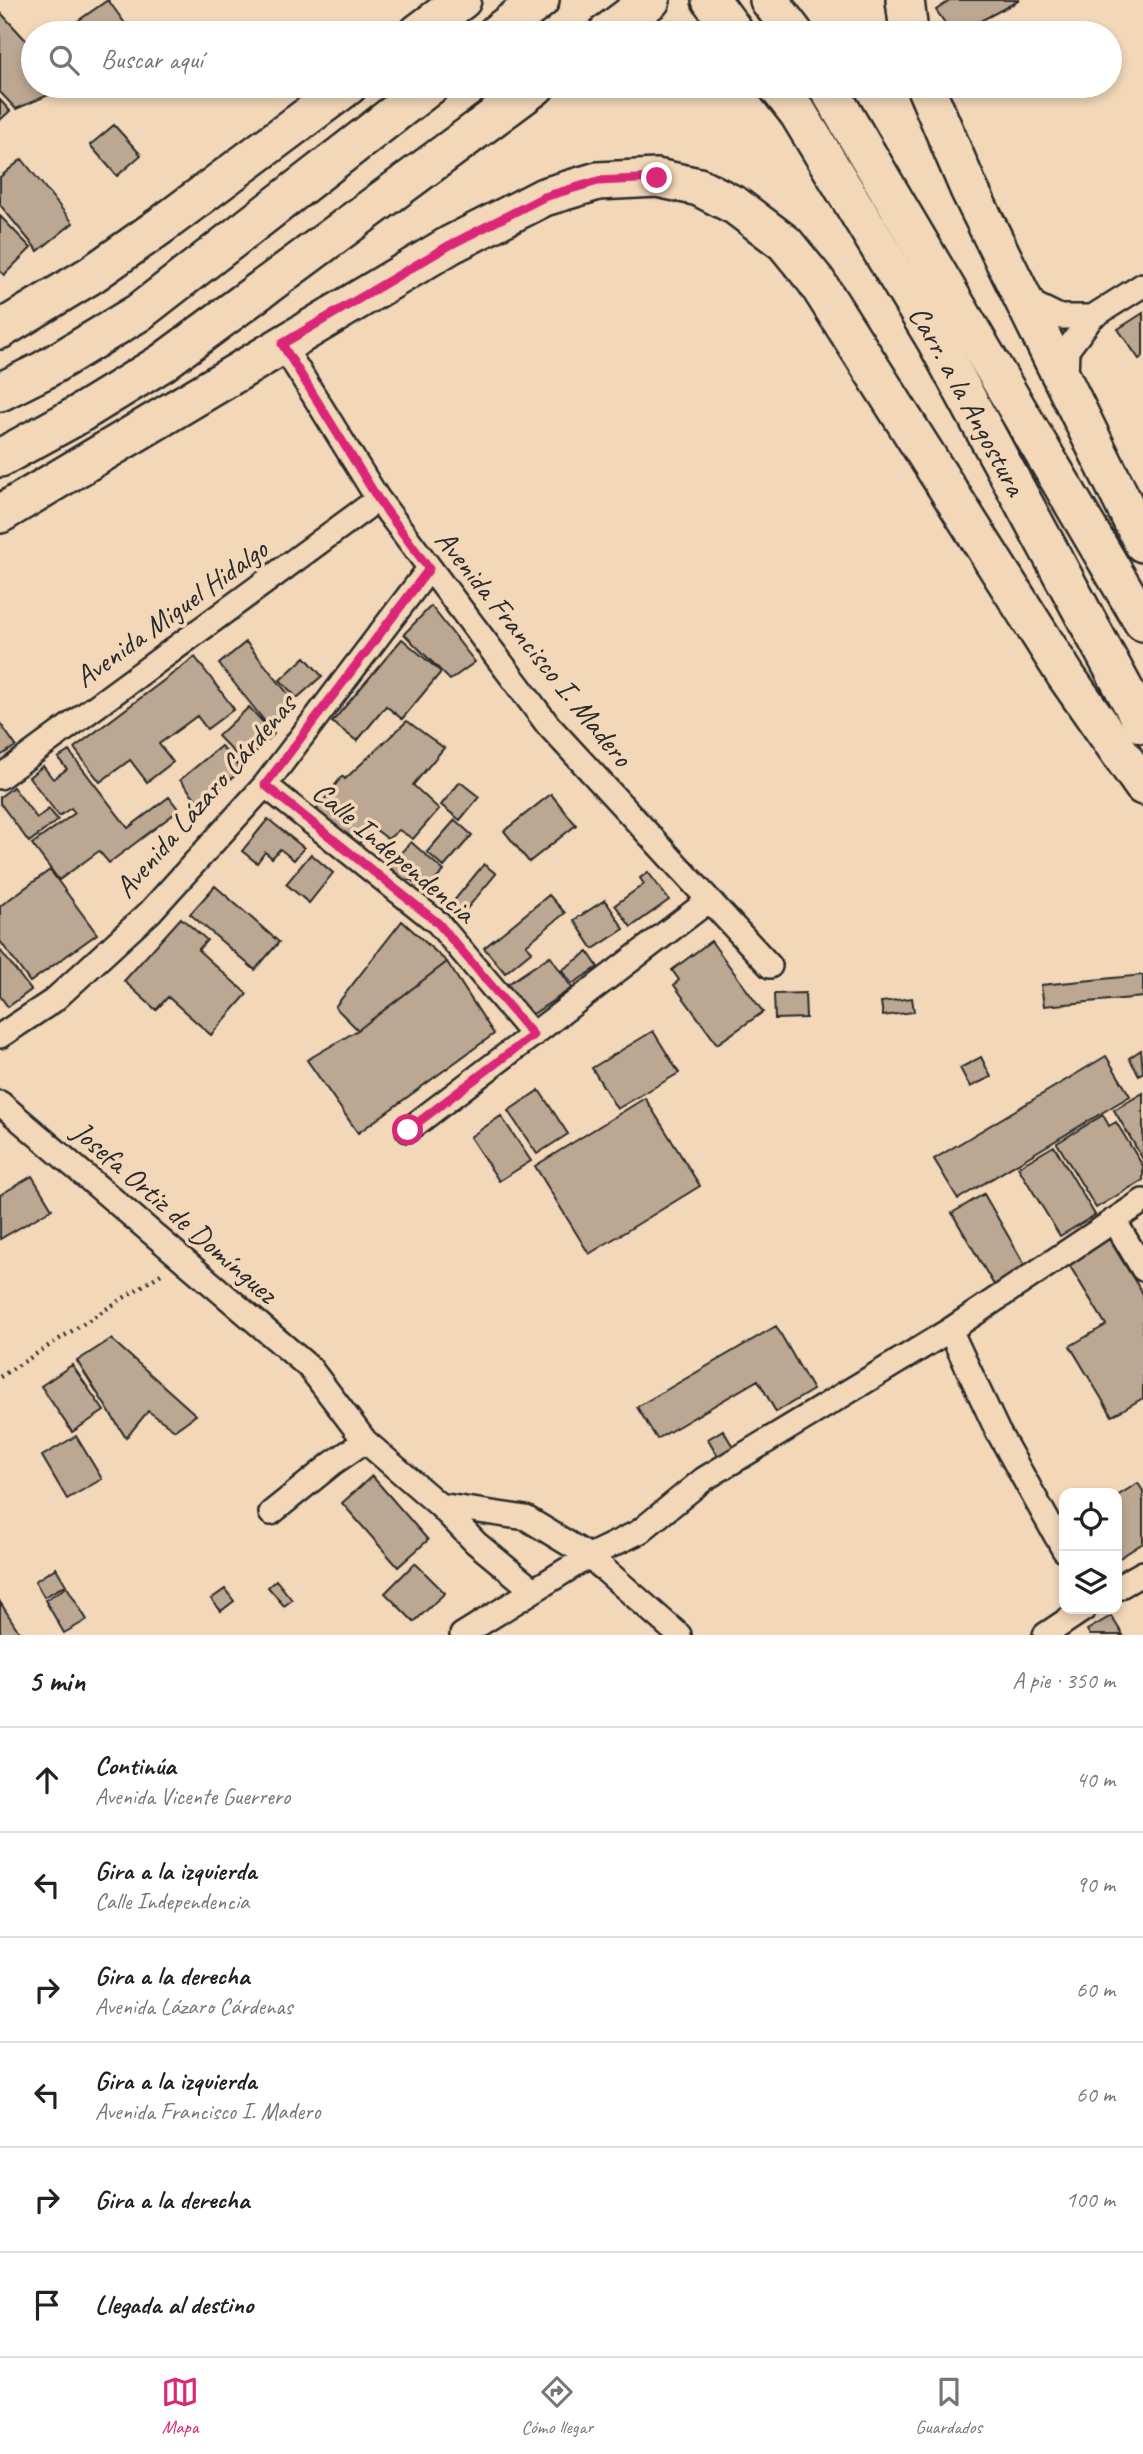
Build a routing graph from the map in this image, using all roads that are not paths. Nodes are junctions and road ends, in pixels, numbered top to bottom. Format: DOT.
graph roads {
  1 [pos="462,0"];
  2 [pos="540,0"];
  3 [pos="652,0"];
  4 [pos="711,0"];
  5 [pos="769,0"];
  6 [pos="905,0"];
  7 [pos="434,21"];
  8 [pos="513,21"];
  9 [pos="623,21"];
  10 [pos="726,21"];
  11 [pos="785,21"];
  12 [pos="908,21"];
  13 [pos="332,98"];
  14 [pos="415,98"];
  15 [pos="520,98"];
  16 [pos="786,98"];
  17 [pos="834,98"];
  18 [pos="930,98"];
  19 [pos="1143,285"];
  20 [pos="1022,299"];
  21 [pos="1093,317"];
  22 [pos="0,330"];
  23 [pos="282,344"];
  24 [pos="1066,384"];
  25 [pos="0,392"];
  26 [pos="0,458"];
  27 [pos="378,499"];
  28 [pos="0,514"];
  29 [pos="1143,543"];
  30 [pos="429,569"];
  31 [pos="1143,622"];
  32 [pos="1143,724"];
  33 [pos="0,777"];
  34 [pos="265,785"];
  35 [pos="1143,786"];
  36 [pos="708,901"];
  37 [pos="770,966"];
  38 [pos="533,1035"];
  39 [pos="0,1036"];
  40 [pos="0,1103"];
  41 [pos="408,1130"];
  42 [pos="1143,1201"];
  43 [pos="1114,1220"];
  44 [pos="1143,1269"];
  45 [pos="950,1330"];
  46 [pos="365,1441"];
  47 [pos="439,1505"];
  48 [pos="271,1513"];
  49 [pos="1059,1541"];
  50 [pos="589,1556"];
  51 [pos="1143,1573"];
  52 [pos="1122,1585"];
  53 [pos="533,1590"];
  54 [pos="1076,1614"];
  55 [pos="462,1635"];
  56 [pos="679,1635"];
  57 [pos="1045,1635"];
  1 -- 7 [label="main road"];
  2 -- 8 [label="main road"];
  3 -- 9 [label="main road"];
  4 -- 10 [label="main road"];
  5 -- 11 [label="main road"];
  6 -- 12 [label="main road"];
  13 -- 22 [label="main road"];
  14 -- 25 [label="main road"];
  15 -- 26 [label="main road"];
  16 -- 32 [label="main road, Carr. a la Angostura"];
  17 -- 31 [label="main road, Carr. a la Angostura"];
  18 -- 20 [label="main road"];
  19 -- 21 [label="street"];
  20 -- 21 [label="street"];
  20 -- 24 [label="main road"];
  21 -- 24 [label="street"];
  23 -- 27 [label="street, Avenida Francisco I. Madero"];
  23 -- 28 [label="main road"];
  23 -- 35 [label="main road"];
  24 -- 29 [label="main road"];
  27 -- 30 [label="street, Avenida Francisco I. Madero"];
  27 -- 33 [label="street, Avenida Miguel Hidalgo"];
  30 -- 34 [label="street, Avenida Lázaro Cárdenas"];
  30 -- 36 [label="street, Avenida Francisco I. Madero"];
  34 -- 38 [label="street, Calle Independencia"];
  34 -- 39 [label="street, Avenida Lázaro Cárdenas"];
  36 -- 37 [label="street, Avenida Francisco I. Madero"];
  36 -- 38 [label="street"];
  38 -- 41 [label="street"];
  40 -- 46 [label="street, Josefa Ortiz de Domínguez"];
  42 -- 43 [label="street"];
  43 -- 44 [label="street"];
  43 -- 45 [label="street"];
  45 -- 49 [label="street"];
  45 -- 50 [label="street"];
  46 -- 47 [label="street, Josefa Ortiz de Domínguez"];
  46 -- 48 [label="street"];
  47 -- 50 [label="street"];
  47 -- 53 [label="street, Josefa Ortiz de Domínguez"];
  50 -- 53 [label="street"];
  50 -- 56 [label="street"];
  51 -- 52 [label="street"];
  53 -- 55 [label="street"];
  54 -- 57 [label="street"];
}
